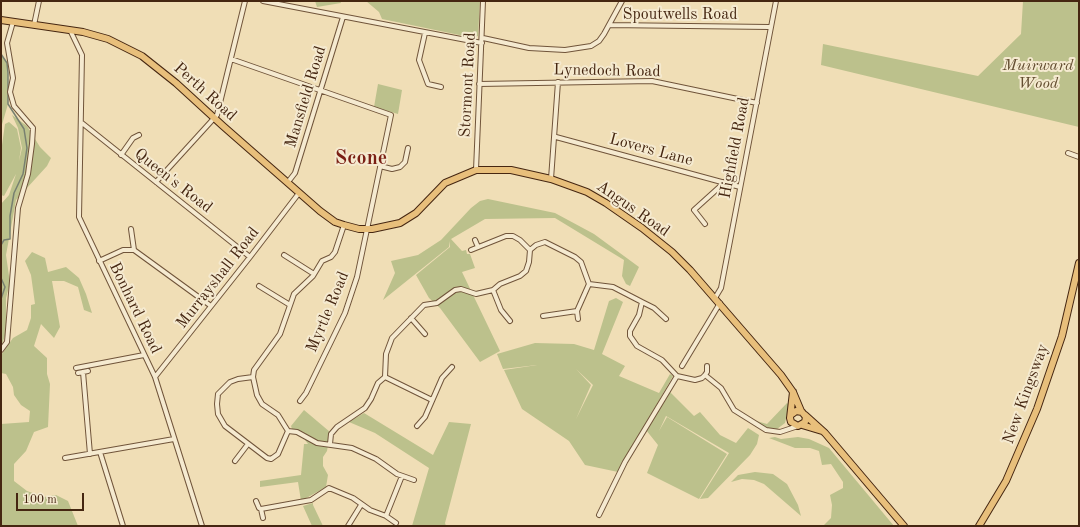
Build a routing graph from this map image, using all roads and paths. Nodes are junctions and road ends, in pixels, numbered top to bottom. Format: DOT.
graph roads {
  1 [pos="39,1"];
  2 [pos="245,1"];
  3 [pos="263,1"];
  4 [pos="483,1"];
  5 [pos="622,1"];
  6 [pos="776,1"];
  7 [pos="343,17"];
  8 [pos="1,20"];
  9 [pos="13,22"];
  10 [pos="34,25"];
  11 [pos="609,25"];
  12 [pos="770,27"];
  13 [pos="70,30"];
  14 [pos="425,33"];
  15 [pos="482,38"];
  16 [pos="482,44"];
  17 [pos="231,59"];
  18 [pos="558,82"];
  19 [pos="479,84"];
  20 [pos="441,86"];
  21 [pos="320,89"];
  22 [pos="757,103"];
  23 [pos="214,118"];
  24 [pos="82,123"];
  25 [pos="139,135"];
  26 [pos="556,138"];
  27 [pos="408,148"];
  28 [pos="1068,153"];
  29 [pos="121,155"];
  30 [pos="1079,157"];
  31 [pos="380,166"];
  32 [pos="476,170"];
  33 [pos="552,179"];
  34 [pos="156,182"];
  35 [pos="288,182"];
  36 [pos="725,182"];
  37 [pos="740,186"];
  38 [pos="299,193"];
  39 [pos="705,224"];
  40 [pos="344,225"];
  41 [pos="368,228"];
  42 [pos="130,229"];
  43 [pos="475,240"];
  44 [pos="478,247"];
  45 [pos="134,250"];
  46 [pos="471,250"];
  47 [pos="530,250"];
  48 [pos="284,255"];
  49 [pos="250,257"];
  50 [pos="99,261"];
  51 [pos="1079,263"];
  52 [pos="314,274"];
  53 [pos="589,284"];
  54 [pos="259,286"];
  55 [pos="493,290"];
  56 [pos="717,301"];
  57 [pos="642,302"];
  58 [pos="290,305"];
  59 [pos="211,306"];
  60 [pos="577,311"];
  61 [pos="543,316"];
  62 [pos="411,318"];
  63 [pos="578,319"];
  64 [pos="666,319"];
  65 [pos="510,322"];
  66 [pos="425,334"];
  67 [pos="1,350"];
  68 [pos="144,354"];
  69 [pos="682,366"];
  70 [pos="707,366"];
  71 [pos="452,367"];
  72 [pos="76,368"];
  73 [pos="83,372"];
  74 [pos="705,375"];
  75 [pos="676,376"];
  76 [pos="155,377"];
  77 [pos="253,377"];
  78 [pos="385,377"];
  79 [pos="793,392"];
  80 [pos="432,400"];
  81 [pos="300,401"];
  82 [pos="803,413"];
  83 [pos="791,417"];
  84 [pos="800,425"];
  85 [pos="417,426"];
  86 [pos="288,431"];
  87 [pos="782,431"];
  88 [pos="826,433"];
  89 [pos="174,439"];
  90 [pos="248,444"];
  91 [pos="330,444"];
  92 [pos="100,452"];
  93 [pos="90,454"];
  94 [pos="65,458"];
  95 [pos="235,461"];
  96 [pos="402,476"];
  97 [pos="414,480"];
  98 [pos="256,500"];
  99 [pos="361,505"];
  100 [pos="261,509"];
  101 [pos="599,514"];
  102 [pos="386,516"];
  103 [pos="263,518"];
  104 [pos="396,523"];
  105 [pos="123,526"];
  106 [pos="202,526"];
  107 [pos="348,526"];
  108 [pos="904,526"];
  109 [pos="979,526"];
  1 -- 10 [label="street"];
  2 -- 17 [label="street"];
  3 -- 7 [label="street"];
  4 -- 15 [label="street, Stormont Road"];
  5 -- 11 [label="street"];
  6 -- 12 [label="street, Highfield Road"];
  7 -- 14 [label="street"];
  7 -- 21 [label="street, Mansfield Road"];
  8 -- 9 [label="main road, Perth Road"];
  9 -- 10 [label="main road, Perth Road"];
  9 -- 67 [label="street"];
  10 -- 13 [label="main road, Perth Road"];
  11 -- 12 [label="street, Spoutwells Road"];
  11 -- 15 [label="street, Spoutwells Road"];
  12 -- 22 [label="street, Highfield Road"];
  13 -- 23 [label="main road, Perth Road"];
  13 -- 24 [label="street, Bonhard Road"];
  14 -- 16 [label="street"];
  14 -- 20 [label="street"];
  15 -- 16 [label="street, Stormont Road"];
  16 -- 19 [label="street, Stormont Road"];
  17 -- 21 [label="street"];
  17 -- 23 [label="street"];
  18 -- 19 [label="street, Lynedoch Road"];
  18 -- 22 [label="street, Lynedoch Road"];
  18 -- 26 [label="street"];
  19 -- 32 [label="street, Stormont Road"];
  21 -- 31 [label="street, Myrtle Road"];
  21 -- 35 [label="street, Mansfield Road"];
  22 -- 37 [label="street, Highfield Road"];
  23 -- 34 [label="street"];
  23 -- 35 [label="main road, Perth Road"];
  24 -- 29 [label="street, Queen's Road"];
  24 -- 50 [label="street, Bonhard Road"];
  25 -- 29 [label="street"];
  26 -- 33 [label="street"];
  26 -- 36 [label="street, Lovers Lane"];
  27 -- 31 [label="street"];
  28 -- 30 [label="street"];
  29 -- 34 [label="street, Queen's Road"];
  31 -- 41 [label="street, Myrtle Road"];
  32 -- 33 [label="main road, Angus Road"];
  32 -- 41 [label="main road, Angus Road"];
  33 -- 56 [label="main road, Angus Road"];
  34 -- 49 [label="street, Queen's Road"];
  35 -- 38 [label="main road, Perth Road"];
  36 -- 37 [label="street, Lovers Lane"];
  36 -- 39 [label="street"];
  37 -- 56 [label="street, Highfield Road"];
  38 -- 40 [label="main road, Perth Road"];
  38 -- 49 [label="street, Murrayshall Road"];
  40 -- 41 [label="main road, Perth Road"];
  40 -- 52 [label="street"];
  41 -- 81 [label="street, Myrtle Road"];
  42 -- 45 [label="street"];
  43 -- 44 [label="street"];
  44 -- 46 [label="street"];
  44 -- 47 [label="street"];
  45 -- 50 [label="street"];
  45 -- 59 [label="street"];
  47 -- 53 [label="street"];
  47 -- 55 [label="street"];
  48 -- 52 [label="street"];
  49 -- 59 [label="street, Murrayshall Road"];
  50 -- 68 [label="street, Bonhard Road"];
  51 -- 109 [label="main road, New Kingsway"];
  52 -- 58 [label="street"];
  53 -- 57 [label="street"];
  53 -- 60 [label="street"];
  54 -- 58 [label="street"];
  55 -- 62 [label="street"];
  55 -- 65 [label="street"];
  56 -- 69 [label="street, Highfield Road"];
  56 -- 79 [label="main road, Angus Road"];
  57 -- 64 [label="street"];
  57 -- 75 [label="street"];
  58 -- 77 [label="street"];
  59 -- 76 [label="street, Murrayshall Road"];
  60 -- 61 [label="street"];
  60 -- 63 [label="street"];
  62 -- 66 [label="street"];
  62 -- 78 [label="street"];
  68 -- 72 [label="street"];
  68 -- 76 [label="street, Bonhard Road"];
  70 -- 74 [label="street"];
  71 -- 80 [label="street"];
  73 -- 93 [label="street"];
  74 -- 75 [label="street"];
  74 -- 87 [label="street"];
  75 -- 101 [label="street"];
  76 -- 89 [label="street, Bonhard Road"];
  77 -- 86 [label="street"];
  77 -- 90 [label="street"];
  78 -- 80 [label="street"];
  78 -- 91 [label="street"];
  79 -- 82 [label="main road, Angus Road"];
  79 -- 83 [label="main road"];
  80 -- 85 [label="street"];
  82 -- 83 [label="main road"];
  82 -- 84 [label="main road"];
  82 -- 88 [label="main road"];
  83 -- 84 [label="main road"];
  83 -- 87 [label="street"];
  84 -- 87 [label="street"];
  84 -- 88 [label="main road"];
  86 -- 90 [label="street"];
  86 -- 91 [label="street"];
  88 -- 108 [label="main road"];
  89 -- 92 [label="street"];
  89 -- 106 [label="street, Bonhard Road"];
  90 -- 95 [label="street"];
  91 -- 96 [label="street"];
  92 -- 93 [label="street"];
  92 -- 105 [label="street"];
  93 -- 94 [label="street"];
  96 -- 97 [label="street"];
  96 -- 102 [label="street"];
  98 -- 100 [label="street"];
  99 -- 100 [label="street"];
  99 -- 102 [label="street"];
  99 -- 107 [label="street"];
  100 -- 103 [label="street"];
  102 -- 104 [label="street"];
}
